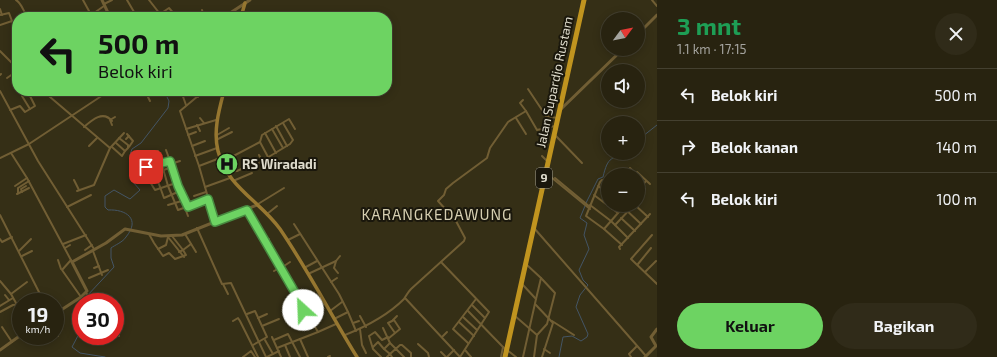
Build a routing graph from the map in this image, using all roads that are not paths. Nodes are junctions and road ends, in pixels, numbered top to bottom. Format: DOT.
graph roads {
  1 [pos="16,0"];
  2 [pos="84,0"];
  3 [pos="102,0"];
  4 [pos="112,0"];
  5 [pos="127,0"];
  6 [pos="149,0"];
  7 [pos="250,0"];
  8 [pos="584,0"];
  9 [pos="652,0"];
  10 [pos="245,2"];
  11 [pos="104,5"];
  12 [pos="657,6"];
  13 [pos="0,9"];
  14 [pos="89,11"];
  15 [pos="24,12"];
  16 [pos="95,12"];
  17 [pos="107,12"];
  18 [pos="134,12"];
  19 [pos="158,12"];
  20 [pos="163,12"];
  21 [pos="173,12"];
  22 [pos="231,12"];
  23 [pos="242,12"];
  24 [pos="1,15"];
  25 [pos="657,15"];
  26 [pos="12,21"];
  27 [pos="0,25"];
  28 [pos="645,27"];
  29 [pos="0,51"];
  30 [pos="616,56"];
  31 [pos="12,64"];
  32 [pos="12,74"];
  33 [pos="7,78"];
  34 [pos="528,89"];
  35 [pos="0,91"];
  36 [pos="22,96"];
  37 [pos="31,96"];
  38 [pos="48,96"];
  39 [pos="102,96"];
  40 [pos="148,96"];
  41 [pos="183,96"];
  42 [pos="223,96"];
  43 [pos="198,97"];
  44 [pos="99,98"];
  45 [pos="101,100"];
  46 [pos="523,100"];
  47 [pos="150,101"];
  48 [pos="186,105"];
  49 [pos="30,109"];
  50 [pos="10,110"];
  51 [pos="526,111"];
  52 [pos="559,111"];
  53 [pos="71,115"];
  54 [pos="533,116"];
  55 [pos="115,117"];
  56 [pos="200,118"];
  57 [pos="516,118"];
  58 [pos="530,118"];
  59 [pos="557,118"];
  60 [pos="218,120"];
  61 [pos="111,121"];
  62 [pos="283,122"];
  63 [pos="204,123"];
  64 [pos="112,125"];
  65 [pos="197,125"];
  66 [pos="276,126"];
  67 [pos="556,126"];
  68 [pos="84,127"];
  69 [pos="229,128"];
  70 [pos="186,129"];
  71 [pos="272,129"];
  72 [pos="295,130"];
  73 [pos="200,131"];
  74 [pos="196,132"];
  75 [pos="232,132"];
  76 [pos="124,133"];
  77 [pos="265,133"];
  78 [pos="526,134"];
  79 [pos="554,134"];
  80 [pos="188,135"];
  81 [pos="216,135"];
  82 [pos="97,138"];
  83 [pos="119,138"];
  84 [pos="126,139"];
  85 [pos="216,140"];
  86 [pos="205,141"];
  87 [pos="260,142"];
  88 [pos="116,143"];
  89 [pos="29,144"];
  90 [pos="89,146"];
  91 [pos="129,146"];
  92 [pos="192,146"];
  93 [pos="288,146"];
  94 [pos="111,148"];
  95 [pos="217,148"];
  96 [pos="283,148"];
  97 [pos="166,150"];
  98 [pos="125,151"];
  99 [pos="149,151"];
  100 [pos="11,153"];
  101 [pos="276,153"];
  102 [pos="259,155"];
  103 [pos="195,156"];
  104 [pos="542,156"];
  105 [pos="268,157"];
  106 [pos="0,158"];
  107 [pos="252,159"];
  108 [pos="221,160"];
  109 [pos="180,161"];
  110 [pos="262,161"];
  111 [pos="171,162"];
  112 [pos="548,162"];
  113 [pos="161,163"];
  114 [pos="582,163"];
  115 [pos="255,164"];
  116 [pos="154,165"];
  117 [pos="199,166"];
  118 [pos="145,167"];
  119 [pos="172,167"];
  120 [pos="164,170"];
  121 [pos="227,172"];
  122 [pos="546,172"];
  123 [pos="155,173"];
  124 [pos="252,173"];
  125 [pos="147,175"];
  126 [pos="27,178"];
  127 [pos="230,178"];
  128 [pos="74,180"];
  129 [pos="646,180"];
  130 [pos="29,181"];
  131 [pos="157,181"];
  132 [pos="601,181"];
  133 [pos="233,182"];
  134 [pos="177,183"];
  135 [pos="150,184"];
  136 [pos="650,184"];
  137 [pos="15,186"];
  138 [pos="168,186"];
  139 [pos="598,186"];
  140 [pos="27,187"];
  141 [pos="205,187"];
  142 [pos="284,188"];
  143 [pos="601,188"];
  144 [pos="160,189"];
  145 [pos="180,192"];
  146 [pos="206,192"];
  147 [pos="91,195"];
  148 [pos="172,195"];
  149 [pos="594,195"];
  150 [pos="194,196"];
  151 [pos="208,199"];
  152 [pos="185,200"];
  153 [pos="601,200"];
  154 [pos="176,202"];
  155 [pos="168,205"];
  156 [pos="257,205"];
  157 [pos="277,206"];
  158 [pos="68,207"];
  159 [pos="186,207"];
  160 [pos="590,207"];
  161 [pos="247,210"];
  162 [pos="627,212"];
  163 [pos="629,212"];
  164 [pos="645,212"];
  165 [pos="618,213"];
  166 [pos="267,214"];
  167 [pos="0,216"];
  168 [pos="188,216"];
  169 [pos="621,218"];
  170 [pos="611,221"];
  171 [pos="215,222"];
  172 [pos="294,224"];
  173 [pos="641,224"];
  174 [pos="615,225"];
  175 [pos="533,227"];
  176 [pos="196,228"];
  177 [pos="604,229"];
  178 [pos="634,231"];
  179 [pos="150,234"];
  180 [pos="185,234"];
  181 [pos="300,234"];
  182 [pos="86,235"];
  183 [pos="652,235"];
  184 [pos="170,236"];
  185 [pos="12,237"];
  186 [pos="628,238"];
  187 [pos="0,239"];
  188 [pos="31,239"];
  189 [pos="269,239"];
  190 [pos="265,241"];
  191 [pos="287,241"];
  192 [pos="63,244"];
  193 [pos="191,244"];
  194 [pos="70,245"];
  195 [pos="92,245"];
  196 [pos="622,245"];
  197 [pos="65,248"];
  198 [pos="651,248"];
  199 [pos="158,249"];
  200 [pos="620,249"];
  201 [pos="85,250"];
  202 [pos="183,250"];
  203 [pos="19,251"];
  204 [pos="32,251"];
  205 [pos="94,251"];
  206 [pos="179,252"];
  207 [pos="196,252"];
  208 [pos="340,256"];
  209 [pos="22,257"];
  210 [pos="184,257"];
  211 [pos="58,260"];
  212 [pos="72,261"];
  213 [pos="317,261"];
  214 [pos="336,261"];
  215 [pos="656,261"];
  216 [pos="290,262"];
  217 [pos="441,262"];
  218 [pos="526,264"];
  219 [pos="638,264"];
  220 [pos="99,266"];
  221 [pos="281,267"];
  222 [pos="320,267"];
  223 [pos="94,268"];
  224 [pos="61,269"];
  225 [pos="304,269"];
  226 [pos="108,270"];
  227 [pos="274,271"];
  228 [pos="645,272"];
  229 [pos="338,273"];
  230 [pos="102,274"];
  231 [pos="307,275"];
  232 [pos="89,278"];
  233 [pos="337,278"];
  234 [pos="541,278"];
  235 [pos="0,281"];
  236 [pos="27,282"];
  237 [pos="331,282"];
  238 [pos="223,284"];
  239 [pos="521,284"];
  240 [pos="657,284"];
  241 [pos="40,293"];
  242 [pos="78,293"];
  243 [pos="88,293"];
  244 [pos="11,294"];
  245 [pos="228,294"];
  246 [pos="6,295"];
  247 [pos="12,298"];
  248 [pos="405,298"];
  249 [pos="476,299"];
  250 [pos="536,299"];
  251 [pos="9,300"];
  252 [pos="342,302"];
  253 [pos="535,304"];
  254 [pos="12,305"];
  255 [pos="472,305"];
  256 [pos="0,306"];
  257 [pos="304,308"];
  258 [pos="468,311"];
  259 [pos="0,312"];
  260 [pos="301,312"];
  261 [pos="329,312"];
  262 [pos="348,312"];
  263 [pos="246,314"];
  264 [pos="267,314"];
  265 [pos="514,315"];
  266 [pos="360,316"];
  267 [pos="397,316"];
  268 [pos="463,317"];
  269 [pos="258,318"];
  270 [pos="485,318"];
  271 [pos="549,318"];
  272 [pos="279,319"];
  273 [pos="334,319"];
  274 [pos="319,320"];
  275 [pos="393,320"];
  276 [pos="232,321"];
  277 [pos="359,321"];
  278 [pos="552,321"];
  279 [pos="459,322"];
  280 [pos="312,323"];
  281 [pos="353,323"];
  282 [pos="336,324"];
  283 [pos="481,324"];
  284 [pos="262,326"];
  285 [pos="404,326"];
  286 [pos="451,326"];
  287 [pos="2,327"];
  288 [pos="366,327"];
  289 [pos="382,328"];
  290 [pos="360,329"];
  291 [pos="400,329"];
  292 [pos="453,329"];
  293 [pos="530,329"];
  294 [pos="657,329"];
  295 [pos="477,330"];
  296 [pos="356,331"];
  297 [pos="318,332"];
  298 [pos="447,332"];
  299 [pos="395,333"];
  300 [pos="537,335"];
  301 [pos="574,335"];
  302 [pos="344,336"];
  303 [pos="474,336"];
  304 [pos="272,337"];
  305 [pos="442,337"];
  306 [pos="300,338"];
  307 [pos="304,338"];
  308 [pos="389,338"];
  309 [pos="265,340"];
  310 [pos="274,340"];
  311 [pos="12,342"];
  312 [pos="293,342"];
  313 [pos="302,342"];
  314 [pos="259,343"];
  315 [pos="390,343"];
  316 [pos="418,344"];
  317 [pos="469,344"];
  318 [pos="657,344"];
  319 [pos="253,345"];
  320 [pos="285,345"];
  321 [pos="637,346"];
  322 [pos="277,348"];
  323 [pos="372,348"];
  324 [pos="384,348"];
  325 [pos="396,348"];
  326 [pos="505,348"];
  327 [pos="255,349"];
  328 [pos="544,349"];
  329 [pos="0,350"];
  330 [pos="454,350"];
  331 [pos="464,350"];
  332 [pos="251,351"];
  333 [pos="279,351"];
  334 [pos="441,352"];
  335 [pos="366,353"];
  336 [pos="550,353"];
  337 [pos="273,354"];
  338 [pos="390,354"];
  339 [pos="244,357"];
  340 [pos="255,357"];
  341 [pos="258,357"];
  342 [pos="267,357"];
  343 [pos="282,357"];
  344 [pos="290,357"];
  345 [pos="300,357"];
  346 [pos="308,357"];
  347 [pos="357,357"];
  348 [pos="381,357"];
  349 [pos="388,357"];
  350 [pos="392,357"];
  351 [pos="404,357"];
  352 [pos="411,357"];
  353 [pos="429,357"];
  354 [pos="447,357"];
  355 [pos="460,357"];
  356 [pos="471,357"];
  357 [pos="501,357"];
  358 [pos="505,357"];
  359 [pos="516,357"];
  360 [pos="523,357"];
  361 [pos="534,357"];
  362 [pos="542,357"];
  363 [pos="631,357"];
  364 [pos="646,357"];
  1 -- 15 [label="street"];
  2 -- 14 [label="street"];
  3 -- 11 [label="street"];
  4 -- 11 [label="street"];
  5 -- 18 [label="street"];
  6 -- 19 [label="street"];
  7 -- 10 [label="street"];
  8 -- 52 [label="highway, Jalan Supardjo Rustam / 9"];
  9 -- 12 [label="street"];
  10 -- 22 [label="street"];
  10 -- 23 [label="main road"];
  11 -- 16 [label="street"];
  11 -- 17 [label="street"];
  13 -- 24 [label="street"];
  20 -- 21 [label="street"];
  24 -- 26 [label="street"];
  25 -- 28 [label="street"];
  26 -- 27 [label="street"];
  29 -- 31 [label="street"];
  30 -- 52 [label="street"];
  32 -- 33 [label="street"];
  34 -- 59 [label="street"];
  35 -- 50 [label="street"];
  36 -- 49 [label="street"];
  37 -- 49 [label="street"];
  38 -- 53 [label="street"];
  39 -- 44 [label="street"];
  40 -- 47 [label="street"];
  41 -- 48 [label="street"];
  42 -- 60 [label="main road"];
  43 -- 48 [label="street"];
  44 -- 45 [label="street"];
  44 -- 53 [label="street"];
  46 -- 51 [label="street"];
  48 -- 70 [label="street"];
  49 -- 50 [label="street"];
  50 -- 89 [label="street"];
  51 -- 57 [label="street"];
  51 -- 58 [label="street"];
  52 -- 59 [label="highway, Jalan Supardjo Rustam / 9"];
  53 -- 68 [label="street"];
  53 -- 89 [label="street"];
  54 -- 58 [label="street"];
  55 -- 61 [label="street"];
  56 -- 63 [label="street"];
  57 -- 78 [label="street"];
  57 -- 217 [label="street"];
  58 -- 67 [label="street"];
  59 -- 67 [label="highway, Jalan Supardjo Rustam / 9"];
  60 -- 63 [label="street"];
  60 -- 81 [label="main road"];
  61 -- 64 [label="street"];
  61 -- 68 [label="street"];
  62 -- 66 [label="street"];
  62 -- 72 [label="street"];
  62 -- 93 [label="street"];
  63 -- 65 [label="street"];
  65 -- 70 [label="street"];
  65 -- 73 [label="street"];
  66 -- 71 [label="street"];
  66 -- 93 [label="street"];
  67 -- 79 [label="highway, Jalan Supardjo Rustam / 9"];
  68 -- 82 [label="street"];
  69 -- 81 [label="street"];
  70 -- 80 [label="street"];
  71 -- 77 [label="street"];
  71 -- 96 [label="street"];
  74 -- 80 [label="street"];
  75 -- 85 [label="street"];
  76 -- 83 [label="street"];
  77 -- 87 [label="street"];
  77 -- 101 [label="street"];
  79 -- 112 [label="highway, Jalan Supardjo Rustam / 9"];
  79 -- 114 [label="street"];
  80 -- 92 [label="street"];
  81 -- 85 [label="main road"];
  82 -- 90 [label="street"];
  82 -- 94 [label="street"];
  83 -- 88 [label="street"];
  83 -- 91 [label="street"];
  84 -- 91 [label="street"];
  85 -- 95 [label="main road"];
  86 -- 92 [label="street"];
  87 -- 105 [label="street"];
  87 -- 108 [label="street"];
  88 -- 94 [label="street"];
  88 -- 98 [label="street"];
  89 -- 100 [label="street"];
  89 -- 158 [label="street"];
  91 -- 98 [label="street"];
  92 -- 103 [label="street"];
  93 -- 96 [label="street"];
  94 -- 98 [label="street"];
  94 -- 128 [label="street"];
  95 -- 103 [label="street"];
  95 -- 108 [label="main road"];
  96 -- 101 [label="street"];
  97 -- 111 [label="street"];
  99 -- 113 [label="street"];
  99 -- 116 [label="street"];
  99 -- 118 [label="street"];
  100 -- 106 [label="street"];
  100 -- 126 [label="street"];
  101 -- 105 [label="street"];
  102 -- 110 [label="street"];
  103 -- 117 [label="street"];
  104 -- 112 [label="street"];
  105 -- 110 [label="street"];
  107 -- 115 [label="street"];
  108 -- 117 [label="street"];
  108 -- 121 [label="main road"];
  109 -- 111 [label="street"];
  110 -- 115 [label="street"];
  111 -- 113 [label="street"];
  111 -- 119 [label="street"];
  112 -- 122 [label="highway, Jalan Supardjo Rustam / 9"];
  113 -- 116 [label="street"];
  113 -- 120 [label="street"];
  115 -- 121 [label="street"];
  116 -- 118 [label="street"];
  117 -- 141 [label="street"];
  118 -- 125 [label="street"];
  119 -- 120 [label="street"];
  119 -- 134 [label="street"];
  120 -- 123 [label="street"];
  120 -- 138 [label="street"];
  121 -- 127 [label="main road"];
  122 -- 160 [label="street"];
  122 -- 175 [label="highway, Jalan Supardjo Rustam / 9"];
  123 -- 125 [label="street"];
  123 -- 131 [label="street"];
  124 -- 133 [label="street"];
  125 -- 135 [label="street"];
  126 -- 130 [label="street"];
  126 -- 137 [label="street"];
  127 -- 133 [label="main road"];
  127 -- 141 [label="street"];
  129 -- 136 [label="street"];
  130 -- 140 [label="street"];
  130 -- 192 [label="street"];
  131 -- 135 [label="street"];
  131 -- 144 [label="street"];
  132 -- 139 [label="street"];
  133 -- 156 [label="main road"];
  134 -- 138 [label="street"];
  134 -- 145 [label="street"];
  135 -- 144 [label="street"];
  138 -- 144 [label="street"];
  138 -- 148 [label="street"];
  139 -- 143 [label="street"];
  139 -- 149 [label="street"];
  141 -- 146 [label="street"];
  142 -- 156 [label="street"];
  144 -- 148 [label="street"];
  145 -- 148 [label="street"];
  145 -- 152 [label="street"];
  146 -- 150 [label="street"];
  146 -- 151 [label="street"];
  147 -- 158 [label="street"];
  148 -- 154 [label="street"];
  149 -- 153 [label="street"];
  149 -- 160 [label="street"];
  151 -- 159 [label="street"];
  151 -- 171 [label="street"];
  152 -- 154 [label="street"];
  152 -- 159 [label="street"];
  154 -- 155 [label="street"];
  154 -- 159 [label="street"];
  156 -- 161 [label="street"];
  156 -- 166 [label="main road"];
  157 -- 166 [label="street"];
  158 -- 182 [label="street"];
  159 -- 168 [label="street"];
  160 -- 170 [label="street"];
  160 -- 177 [label="street"];
  161 -- 171 [label="street"];
  161 -- 190 [label="street"];
  162 -- 169 [label="street"];
  163 -- 173 [label="street"];
  164 -- 173 [label="street"];
  165 -- 170 [label="street"];
  166 -- 191 [label="main road"];
  167 -- 185 [label="street"];
  169 -- 174 [label="street"];
  169 -- 178 [label="street"];
  170 -- 174 [label="street"];
  170 -- 177 [label="street"];
  171 -- 176 [label="street"];
  172 -- 181 [label="street"];
  173 -- 178 [label="street"];
  174 -- 186 [label="street"];
  175 -- 218 [label="highway, Jalan Supardjo Rustam / 9"];
  175 -- 321 [label="street"];
  176 -- 180 [label="street"];
  176 -- 238 [label="street"];
  177 -- 196 [label="street"];
  178 -- 186 [label="street"];
  179 -- 184 [label="street"];
  179 -- 199 [label="street"];
  179 -- 205 [label="street"];
  180 -- 184 [label="street"];
  180 -- 193 [label="street"];
  181 -- 191 [label="street"];
  181 -- 213 [label="street"];
  182 -- 192 [label="street"];
  182 -- 195 [label="street"];
  183 -- 219 [label="street"];
  184 -- 199 [label="street"];
  184 -- 202 [label="street"];
  184 -- 206 [label="street"];
  185 -- 187 [label="street"];
  185 -- 203 [label="street"];
  186 -- 196 [label="street"];
  188 -- 203 [label="street"];
  189 -- 190 [label="street"];
  190 -- 221 [label="street"];
  191 -- 225 [label="main road"];
  192 -- 197 [label="street"];
  193 -- 202 [label="street"];
  193 -- 207 [label="street"];
  194 -- 197 [label="street"];
  195 -- 201 [label="street"];
  195 -- 205 [label="street"];
  196 -- 200 [label="street"];
  197 -- 212 [label="street"];
  198 -- 219 [label="street"];
  199 -- 210 [label="street"];
  202 -- 206 [label="street"];
  202 -- 210 [label="street"];
  203 -- 209 [label="street"];
  204 -- 209 [label="street"];
  205 -- 212 [label="street"];
  205 -- 220 [label="street"];
  206 -- 210 [label="street"];
  208 -- 214 [label="street"];
  209 -- 241 [label="street"];
  211 -- 224 [label="street"];
  212 -- 224 [label="street"];
  212 -- 243 [label="street"];
  213 -- 222 [label="street"];
  213 -- 225 [label="street"];
  214 -- 222 [label="street"];
  214 -- 229 [label="street"];
  215 -- 228 [label="street"];
  216 -- 221 [label="street"];
  217 -- 248 [label="street"];
  217 -- 249 [label="street"];
  218 -- 234 [label="street"];
  218 -- 239 [label="highway, Jalan Supardjo Rustam / 9"];
  219 -- 228 [label="street"];
  220 -- 223 [label="street"];
  220 -- 230 [label="street"];
  221 -- 227 [label="street"];
  221 -- 257 [label="street"];
  222 -- 231 [label="street"];
  222 -- 237 [label="street"];
  224 -- 242 [label="street"];
  225 -- 231 [label="main road"];
  226 -- 230 [label="street"];
  228 -- 240 [label="street"];
  230 -- 232 [label="street"];
  231 -- 261 [label="main road"];
  233 -- 237 [label="street"];
  234 -- 250 [label="street"];
  234 -- 271 [label="street"];
  235 -- 244 [label="street"];
  236 -- 244 [label="street"];
  237 -- 252 [label="street"];
  238 -- 245 [label="street"];
  238 -- 263 [label="street"];
  239 -- 250 [label="street"];
  239 -- 265 [label="highway, Jalan Supardjo Rustam / 9"];
  246 -- 251 [label="street"];
  247 -- 251 [label="street"];
  248 -- 288 [label="street"];
  248 -- 305 [label="street"];
  249 -- 255 [label="street"];
  249 -- 270 [label="street"];
  250 -- 253 [label="street"];
  251 -- 256 [label="street"];
  252 -- 261 [label="street"];
  252 -- 262 [label="street"];
  253 -- 271 [label="street"];
  253 -- 293 [label="street"];
  254 -- 259 [label="street"];
  255 -- 258 [label="street"];
  255 -- 270 [label="street"];
  257 -- 260 [label="street"];
  257 -- 280 [label="street"];
  258 -- 268 [label="street"];
  258 -- 283 [label="street"];
  261 -- 273 [label="main road"];
  262 -- 273 [label="street"];
  262 -- 281 [label="street"];
  263 -- 269 [label="street"];
  263 -- 314 [label="street"];
  264 -- 269 [label="street"];
  265 -- 293 [label="street"];
  265 -- 326 [label="highway, Jalan Supardjo Rustam / 9"];
  266 -- 288 [label="street"];
  267 -- 275 [label="street"];
  268 -- 279 [label="street"];
  268 -- 295 [label="street"];
  269 -- 284 [label="street"];
  270 -- 283 [label="street"];
  271 -- 278 [label="street"];
  271 -- 300 [label="street"];
  272 -- 284 [label="street"];
  273 -- 282 [label="main road"];
  274 -- 280 [label="street"];
  275 -- 291 [label="street"];
  275 -- 299 [label="street"];
  276 -- 319 [label="street"];
  277 -- 281 [label="street"];
  278 -- 301 [label="street"];
  278 -- 328 [label="street"];
  279 -- 292 [label="street"];
  279 -- 303 [label="street"];
  280 -- 297 [label="street"];
  281 -- 296 [label="street"];
  282 -- 297 [label="street"];
  282 -- 302 [label="main road"];
  283 -- 295 [label="street"];
  283 -- 326 [label="street"];
  284 -- 309 [label="street"];
  285 -- 291 [label="street"];
  286 -- 292 [label="street"];
  287 -- 311 [label="street"];
  288 -- 290 [label="street"];
  289 -- 308 [label="street"];
  290 -- 296 [label="street"];
  290 -- 335 [label="street"];
  291 -- 299 [label="street"];
  292 -- 317 [label="street"];
  293 -- 300 [label="street"];
  293 -- 360 [label="street"];
  294 -- 318 [label="street"];
  295 -- 303 [label="street"];
  296 -- 302 [label="street"];
  297 -- 307 [label="street"];
  298 -- 305 [label="street"];
  299 -- 308 [label="street"];
  300 -- 361 [label="street"];
  302 -- 347 [label="main road"];
  303 -- 317 [label="street"];
  304 -- 310 [label="street"];
  305 -- 330 [label="street"];
  306 -- 307 [label="street"];
  306 -- 312 [label="street"];
  306 -- 313 [label="street"];
  307 -- 313 [label="street"];
  308 -- 315 [label="street"];
  308 -- 323 [label="street"];
  309 -- 314 [label="street"];
  309 -- 337 [label="street"];
  310 -- 312 [label="street"];
  310 -- 322 [label="street"];
  311 -- 329 [label="street"];
  312 -- 320 [label="street"];
  312 -- 345 [label="street"];
  313 -- 346 [label="street"];
  314 -- 319 [label="street"];
  314 -- 342 [label="street"];
  315 -- 324 [label="street"];
  315 -- 325 [label="street"];
  316 -- 353 [label="street"];
  317 -- 331 [label="street"];
  318 -- 364 [label="street"];
  319 -- 327 [label="street"];
  320 -- 322 [label="street"];
  320 -- 344 [label="street"];
  321 -- 363 [label="street"];
  321 -- 364 [label="street"];
  322 -- 333 [label="street"];
  323 -- 324 [label="street"];
  323 -- 348 [label="street"];
  324 -- 338 [label="street"];
  325 -- 338 [label="street"];
  325 -- 351 [label="street"];
  325 -- 352 [label="street"];
  326 -- 357 [label="street"];
  326 -- 358 [label="highway, Jalan Supardjo Rustam / 9"];
  326 -- 359 [label="street"];
  327 -- 332 [label="street"];
  327 -- 341 [label="street"];
  328 -- 336 [label="street"];
  328 -- 362 [label="street"];
  330 -- 354 [label="street"];
  330 -- 355 [label="street"];
  331 -- 355 [label="street"];
  331 -- 356 [label="street"];
  332 -- 339 [label="street"];
  332 -- 340 [label="street"];
  333 -- 337 [label="street"];
  333 -- 343 [label="street"];
  334 -- 354 [label="street"];
  337 -- 342 [label="street"];
  338 -- 349 [label="street"];
  338 -- 350 [label="street"];
}
